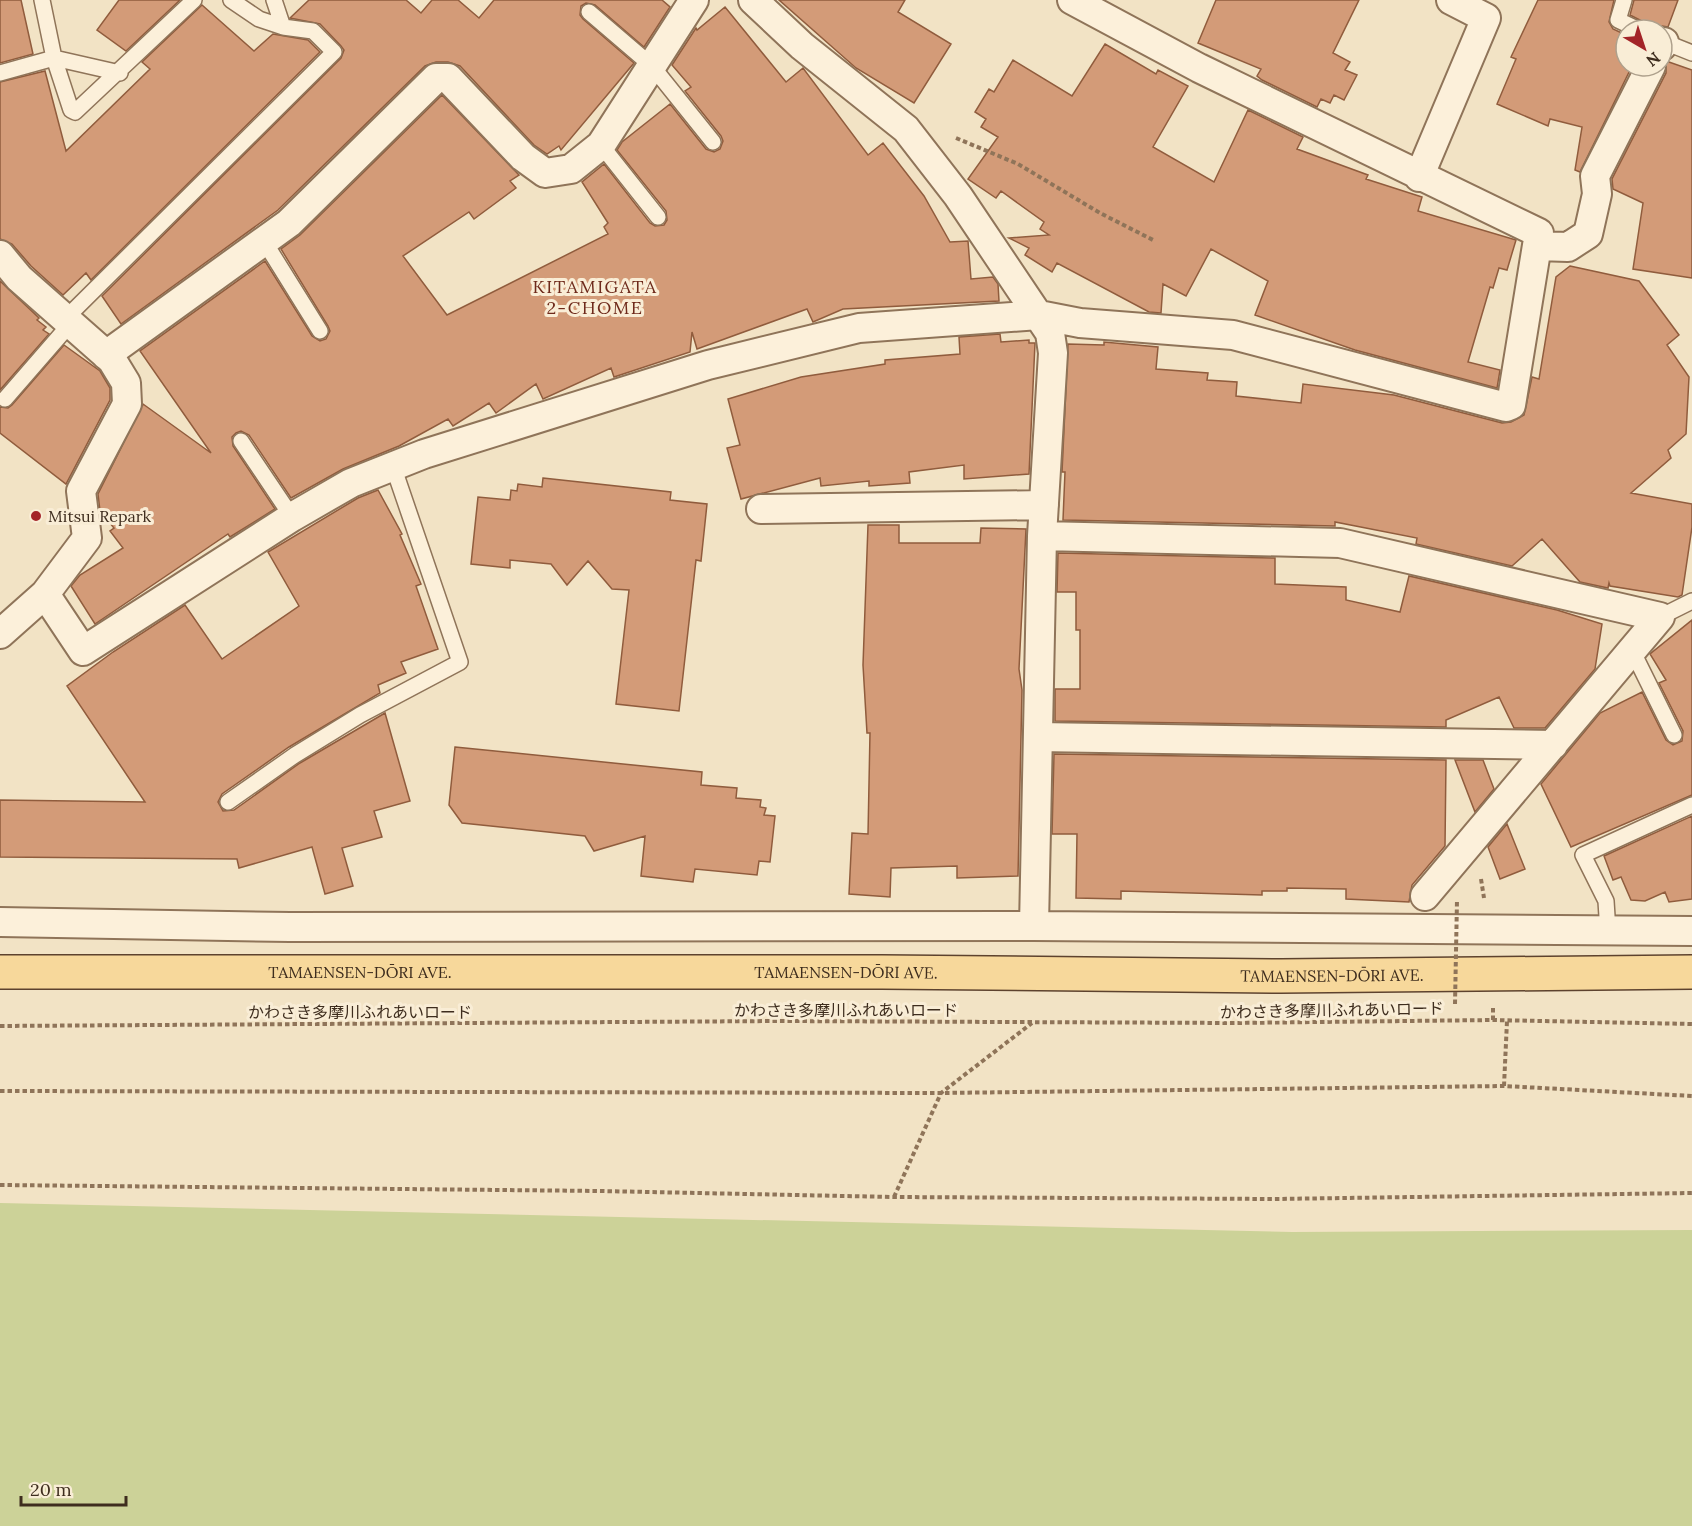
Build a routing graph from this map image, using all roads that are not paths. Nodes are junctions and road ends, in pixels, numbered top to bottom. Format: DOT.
graph roads {
  1 [pos="42,0"];
  2 [pos="194,0"];
  3 [pos="231,0"];
  4 [pos="274,0"];
  5 [pos="694,0"];
  6 [pos="753,0"];
  7 [pos="1072,0"];
  8 [pos="1451,0"];
  9 [pos="1624,0"];
  10 [pos="589,12"];
  11 [pos="1619,18"];
  12 [pos="283,27"];
  13 [pos="1674,49"];
  14 [pos="1692,53"];
  15 [pos="54,58"];
  16 [pos="652,66"];
  17 [pos="0,73"];
  18 [pos="120,73"];
  19 [pos="1641,78"];
  20 [pos="713,142"];
  21 [pos="601,145"];
  22 [pos="1419,177"];
  23 [pos="658,217"];
  24 [pos="264,241"];
  25 [pos="1537,246"];
  26 [pos="0,255"];
  27 [pos="1039,315"];
  28 [pos="68,321"];
  29 [pos="320,331"];
  30 [pos="106,355"];
  31 [pos="5,399"];
  32 [pos="241,441"];
  33 [pos="393,466"];
  34 [pos="1044,505"];
  35 [pos="761,509"];
  36 [pos="292,517"];
  37 [pos="1042,536"];
  38 [pos="45,594"];
  39 [pos="1692,601"];
  40 [pos="1660,617"];
  41 [pos="0,634"];
  42 [pos="1632,650"];
  43 [pos="1674,735"];
  44 [pos="1038,737"];
  45 [pos="1553,745"];
  46 [pos="228,802"];
  47 [pos="1692,805"];
  48 [pos="1425,896"];
  49 [pos="0,922"];
  50 [pos="1034,926"];
  51 [pos="1419,931"];
  52 [pos="1692,931"];
  53 [pos="1608,932"];
  54 [pos="0,972"];
  55 [pos="1692,972"];
  1 -- 15 [label="lane"];
  2 -- 18 [label="lane"];
  3 -- 12 [label="lane"];
  4 -- 12 [label="lane"];
  5 -- 16 [label="street"];
  6 -- 27 [label="street"];
  7 -- 22 [label="street"];
  8 -- 22 [label="street"];
  9 -- 11 [label="lane"];
  10 -- 16 [label="lane"];
  12 -- 28 [label="lane"];
  13 -- 14 [label="lane"];
  15 -- 17 [label="lane"];
  15 -- 18 [label="lane"];
  15 -- 18 [label="lane"];
  16 -- 20 [label="lane"];
  16 -- 21 [label="street"];
  19 -- 25 [label="street"];
  21 -- 23 [label="lane"];
  21 -- 24 [label="street"];
  22 -- 25 [label="street"];
  24 -- 29 [label="lane"];
  24 -- 30 [label="street"];
  25 -- 27 [label="street"];
  26 -- 28 [label="street"];
  27 -- 33 [label="street"];
  27 -- 34 [label="street"];
  28 -- 30 [label="street"];
  28 -- 31 [label="lane"];
  30 -- 38 [label="street"];
  32 -- 36 [label="lane"];
  33 -- 36 [label="street"];
  33 -- 46 [label="lane"];
  34 -- 35 [label="street"];
  34 -- 37 [label="street"];
  36 -- 38 [label="street"];
  37 -- 40 [label="street"];
  37 -- 44 [label="street"];
  38 -- 41 [label="street"];
  39 -- 40 [label="lane"];
  40 -- 42 [label="street"];
  42 -- 43 [label="lane"];
  42 -- 45 [label="street"];
  44 -- 45 [label="street"];
  44 -- 50 [label="street"];
  45 -- 48 [label="street"];
  47 -- 53 [label="lane"];
  48 -- 51 [label="lane"];
  49 -- 50 [label="street"];
  50 -- 51 [label="street"];
  51 -- 53 [label="street"];
  52 -- 53 [label="street"];
  54 -- 55 [label="main road, TAMAENSEN-DŌRI AVE."];
}
